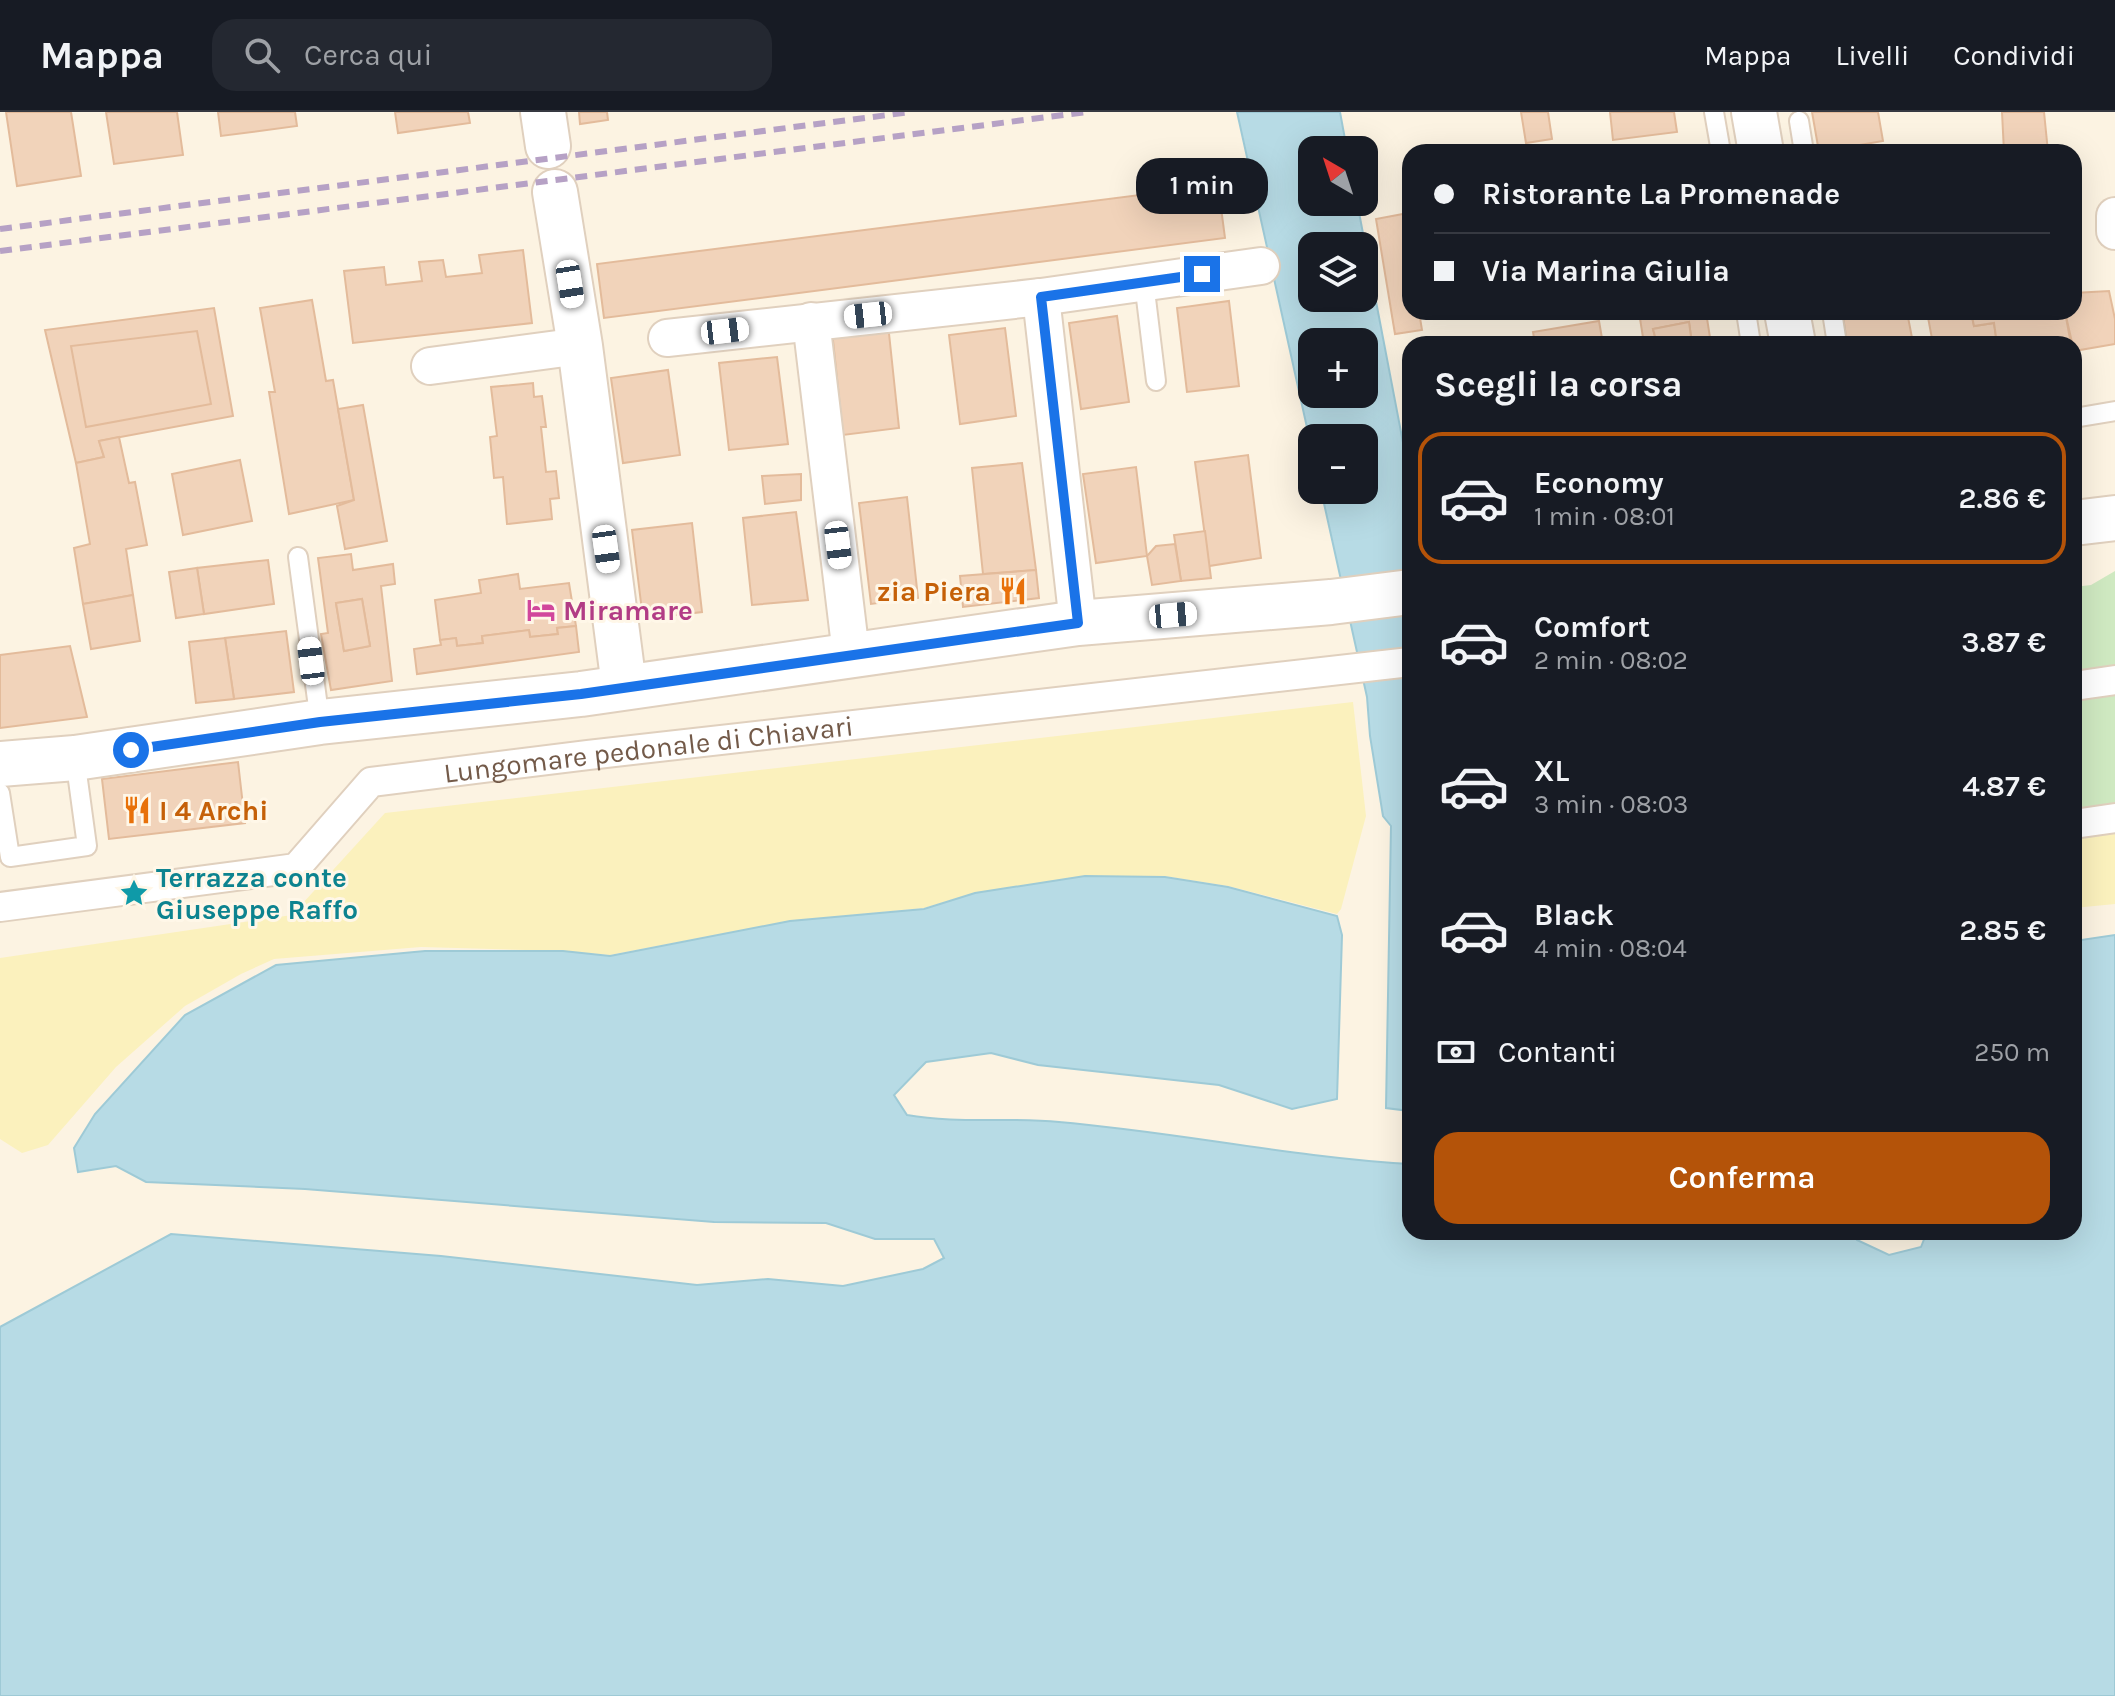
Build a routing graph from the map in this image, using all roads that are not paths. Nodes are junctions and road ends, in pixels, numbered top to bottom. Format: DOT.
graph roads {
  1 [pos="1714,112"];
  2 [pos="1754,112"];
  3 [pos="1799,121"];
  4 [pos="1720,144"];
  5 [pos="1760,144"];
  6 [pos="1803,144"];
  7 [pos="555,192"];
  8 [pos="2115,216"];
  9 [pos="2115,231"];
  10 [pos="1261,266"];
  11 [pos="1144,282"];
  12 [pos="1041,297"];
  13 [pos="811,321"];
  14 [pos="667,338"];
  15 [pos="580,346"];
  16 [pos="430,366"];
  17 [pos="1156,381"];
  18 [pos="2115,411"];
  19 [pos="2082,417"];
  20 [pos="2115,518"];
  21 [pos="2082,522"];
  22 [pos="298,557"];
  23 [pos="1402,593"];
  24 [pos="1078,623"];
  25 [pos="851,654"];
  26 [pos="1402,663"];
  27 [pos="2115,680"];
  28 [pos="2082,685"];
  29 [pos="624,686"];
  30 [pos="320,722"];
  31 [pos="75,758"];
  32 [pos="0,764"];
  33 [pos="0,793"];
  34 [pos="2115,818"];
  35 [pos="2082,823"];
  36 [pos="0,907"];
  1 -- 4 [label="lane"];
  2 -- 5 [label="street"];
  3 -- 6 [label="lane"];
  7 -- 15 [label="street"];
  8 -- 9 [label="street"];
  10 -- 11 [label="street"];
  11 -- 12 [label="street"];
  11 -- 17 [label="lane"];
  12 -- 13 [label="street"];
  12 -- 24 [label="street"];
  13 -- 14 [label="street"];
  13 -- 25 [label="street"];
  15 -- 16 [label="street"];
  15 -- 29 [label="street"];
  18 -- 19 [label="lane"];
  20 -- 21 [label="street"];
  22 -- 30 [label="lane"];
  23 -- 24 [label="street"];
  24 -- 25 [label="street"];
  25 -- 29 [label="street"];
  26 -- 36 [label="street, Lungomare pedonale di Chiavari"];
  27 -- 28 [label="street"];
  29 -- 30 [label="street"];
  30 -- 31 [label="street"];
  31 -- 32 [label="street"];
  31 -- 33 [label="lane"];
  34 -- 35 [label="street"];
}
